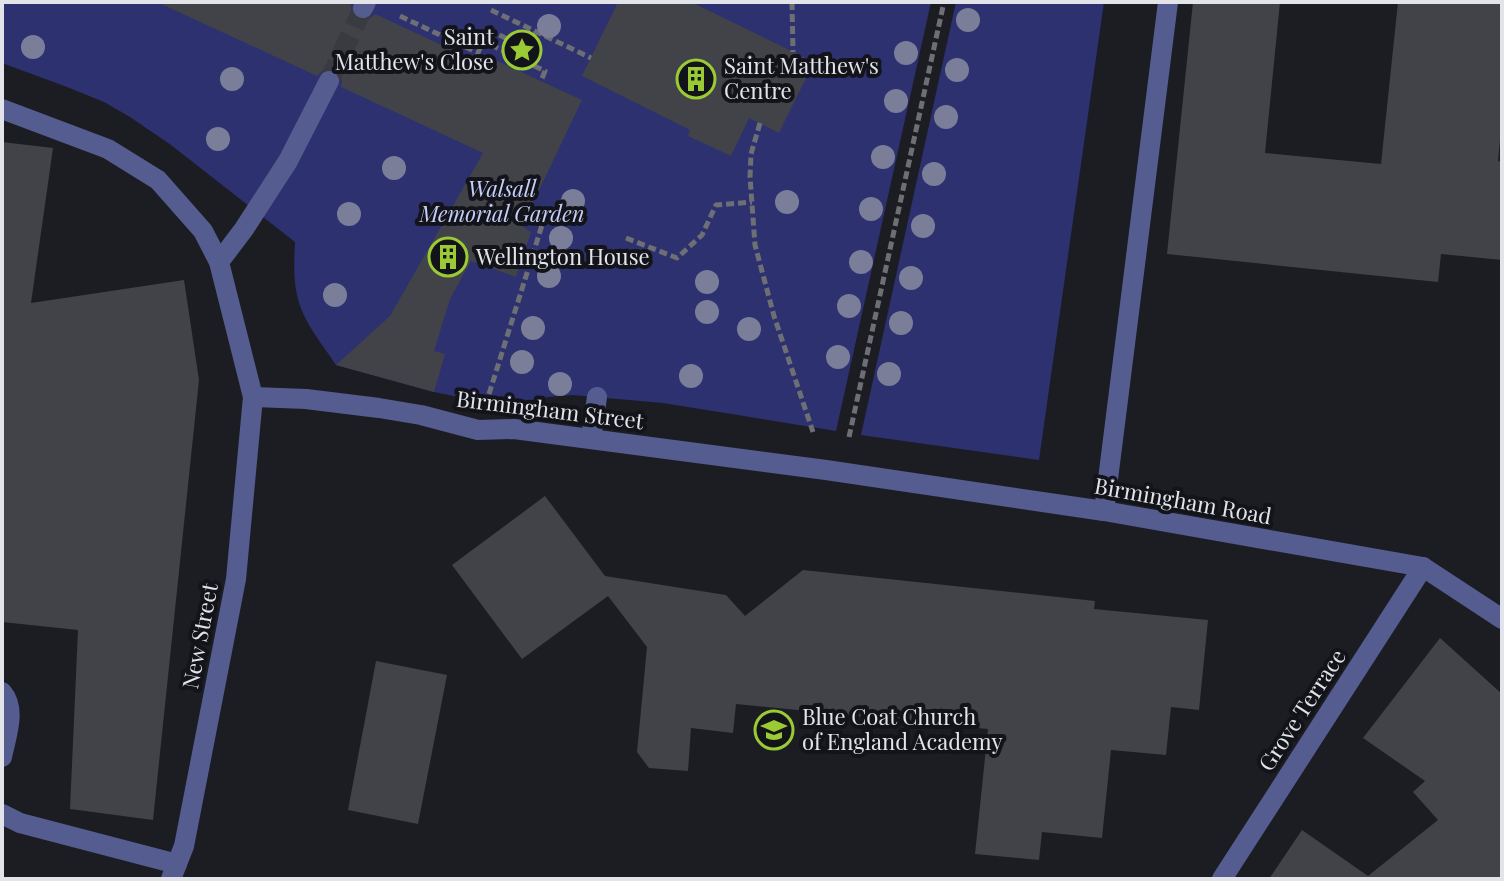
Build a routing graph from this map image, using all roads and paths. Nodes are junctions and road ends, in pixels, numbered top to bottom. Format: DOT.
graph roads {
  1 [pos="792,2"];
  2 [pos="944,2"];
  3 [pos="1168,2"];
  4 [pos="491,10"];
  5 [pos="399,16"];
  6 [pos="428,29"];
  7 [pos="536,32"];
  8 [pos="423,37"];
  9 [pos="446,38"];
  10 [pos="483,41"];
  11 [pos="442,46"];
  12 [pos="793,52"];
  13 [pos="591,58"];
  14 [pos="527,62"];
  15 [pos="523,73"];
  16 [pos="329,81"];
  17 [pos="541,81"];
  18 [pos="2,109"];
  19 [pos="760,123"];
  20 [pos="752,202"];
  21 [pos="543,222"];
  22 [pos="626,238"];
  23 [pos="219,262"];
  24 [pos="253,397"];
  25 [pos="597,397"];
  26 [pos="478,430"];
  27 [pos="591,438"];
  28 [pos="834,472"];
  29 [pos="1104,511"];
  30 [pos="1423,567"];
  31 [pos="1502,619"];
  32 [pos="2,692"];
  33 [pos="2,757"];
  34 [pos="2,814"];
  35 [pos="174,872"];
  36 [pos="1222,879"];
  1 -- 12 [label="path"];
  2 -- 28 [label="path"];
  3 -- 29 [label="street"];
  4 -- 7 [label="path"];
  5 -- 6 [label="path"];
  6 -- 8 [label="path"];
  6 -- 9 [label="path"];
  7 -- 10 [label="path"];
  7 -- 13 [label="path"];
  9 -- 10 [label="path"];
  9 -- 11 [label="path"];
  10 -- 14 [label="path"];
  14 -- 15 [label="path"];
  14 -- 17 [label="path"];
  16 -- 23 [label="street"];
  18 -- 23 [label="street, New Street"];
  19 -- 20 [label="path"];
  20 -- 22 [label="path"];
  20 -- 28 [label="path"];
  21 -- 26 [label="path"];
  23 -- 24 [label="street, New Street"];
  24 -- 26 [label="street, Birmingham Street"];
  24 -- 35 [label="street, New Street"];
  25 -- 27 [label="street"];
  26 -- 27 [label="street, Birmingham Street"];
  27 -- 28 [label="street, Birmingham Street"];
  28 -- 29 [label="street, Birmingham Road"];
  29 -- 30 [label="street, Birmingham Road"];
  30 -- 31 [label="street, Birmingham Road"];
  30 -- 36 [label="street, Grove Terrace"];
  32 -- 33 [label="street"];
  34 -- 35 [label="street"];
}
